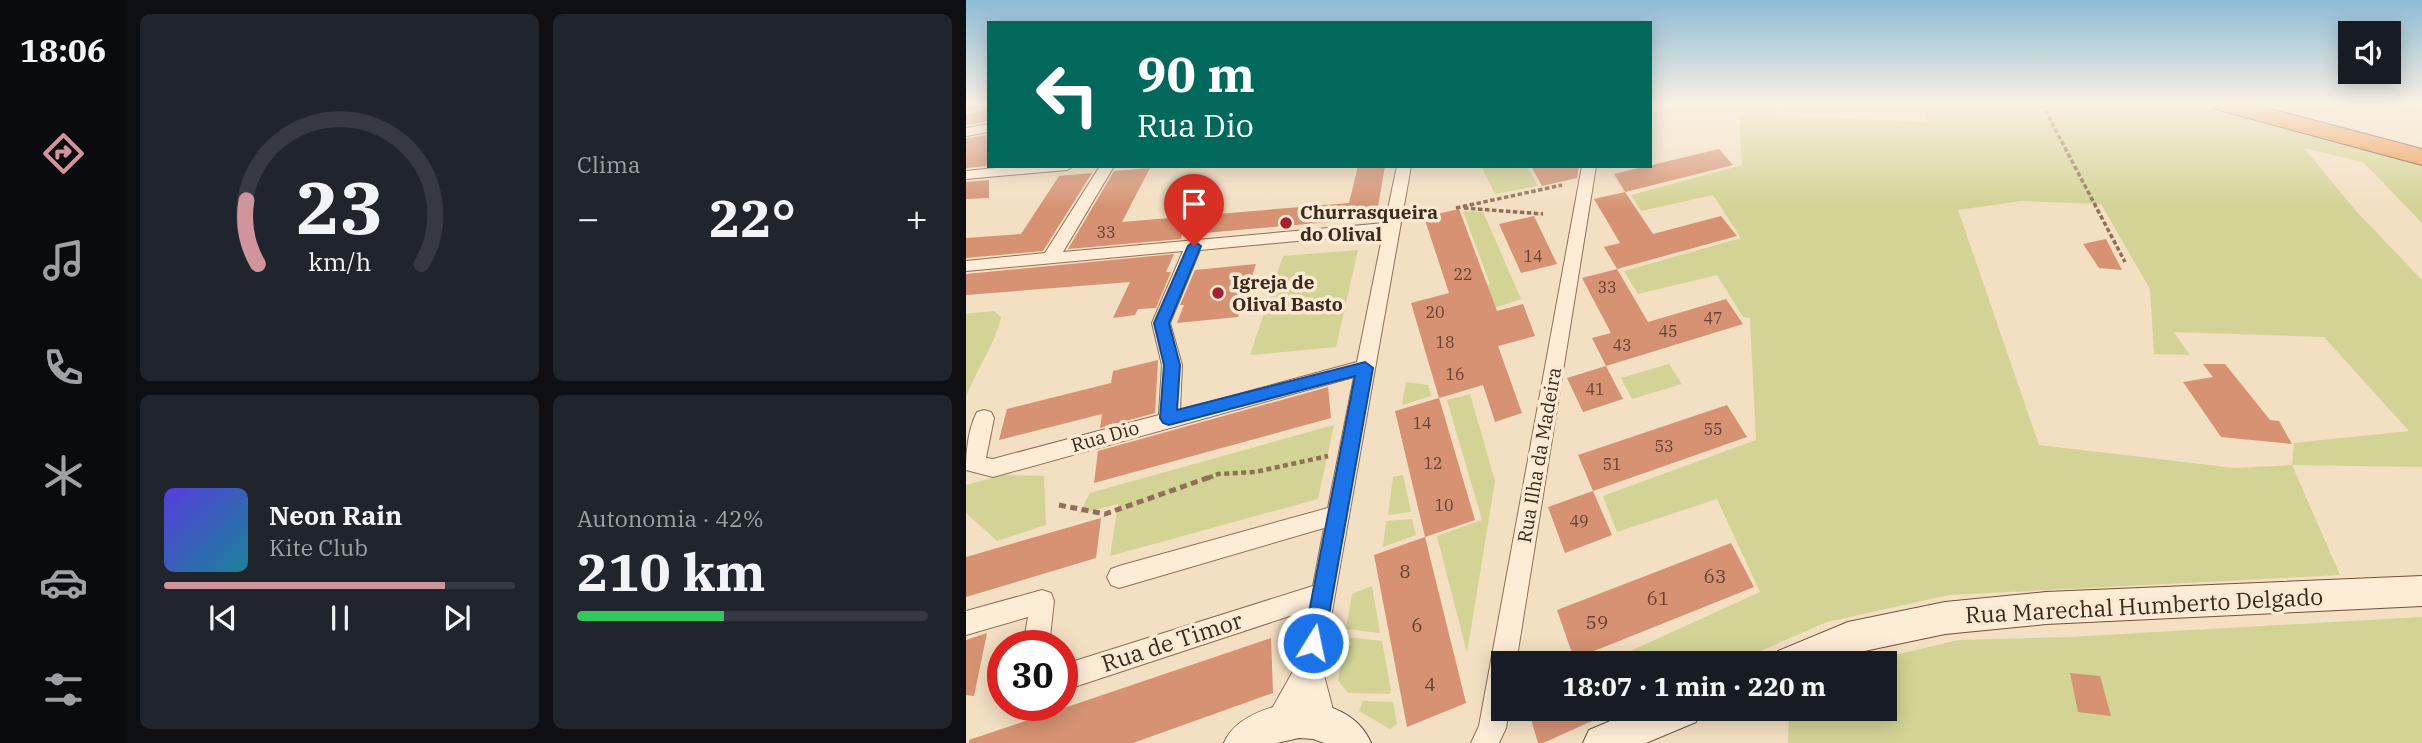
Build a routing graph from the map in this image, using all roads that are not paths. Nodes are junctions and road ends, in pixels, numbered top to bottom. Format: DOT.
graph roads {
  1 [pos="2360,139"];
  2 [pos="2422,156"];
  3 [pos="1019,168"];
  4 [pos="1106,168"];
  5 [pos="1404,168"];
  6 [pos="1589,168"];
  7 [pos="966,175"];
  8 [pos="1394,227"];
  9 [pos="1194,246"];
  10 [pos="1050,259"];
  11 [pos="966,266"];
  12 [pos="1365,368"];
  13 [pos="984,418"];
  14 [pos="1169,418"];
  15 [pos="1337,515"];
  16 [pos="1119,577"];
  17 [pos="2422,591"];
  18 [pos="1322,594"];
  19 [pos="966,624"];
  20 [pos="1038,630"];
  21 [pos="1818,651"];
  22 [pos="1309,668"];
  23 [pos="1078,673"];
  24 [pos="1654,721"];
  25 [pos="1322,722"];
  26 [pos="1278,723"];
  27 [pos="1243,743"];
  28 [pos="1352,743"];
  29 [pos="1485,743"];
  30 [pos="1602,743"];
  1 -- 2 [label="highway"];
  3 -- 7 [label="street"];
  4 -- 10 [label="street"];
  5 -- 8 [label="street"];
  6 -- 29 [label="street, Rua Ilha da Madeira"];
  8 -- 9 [label="street"];
  8 -- 12 [label="street"];
  9 -- 10 [label="street"];
  9 -- 14 [label="street"];
  10 -- 11 [label="street"];
  12 -- 14 [label="street, Rua Dio"];
  12 -- 15 [label="street"];
  13 -- 14 [label="street, Rua Dio"];
  15 -- 16 [label="street"];
  15 -- 18 [label="street"];
  17 -- 21 [label="street, Rua Marechal Humberto Delgado"];
  18 -- 22 [label="street"];
  18 -- 23 [label="street, Rua de Timor"];
  19 -- 20 [label="street"];
  22 -- 25 [label="street"];
  22 -- 26 [label="street"];
  24 -- 30 [label="street"];
  25 -- 26 [label="street"];
  25 -- 28 [label="street"];
  26 -- 27 [label="street"];
}
